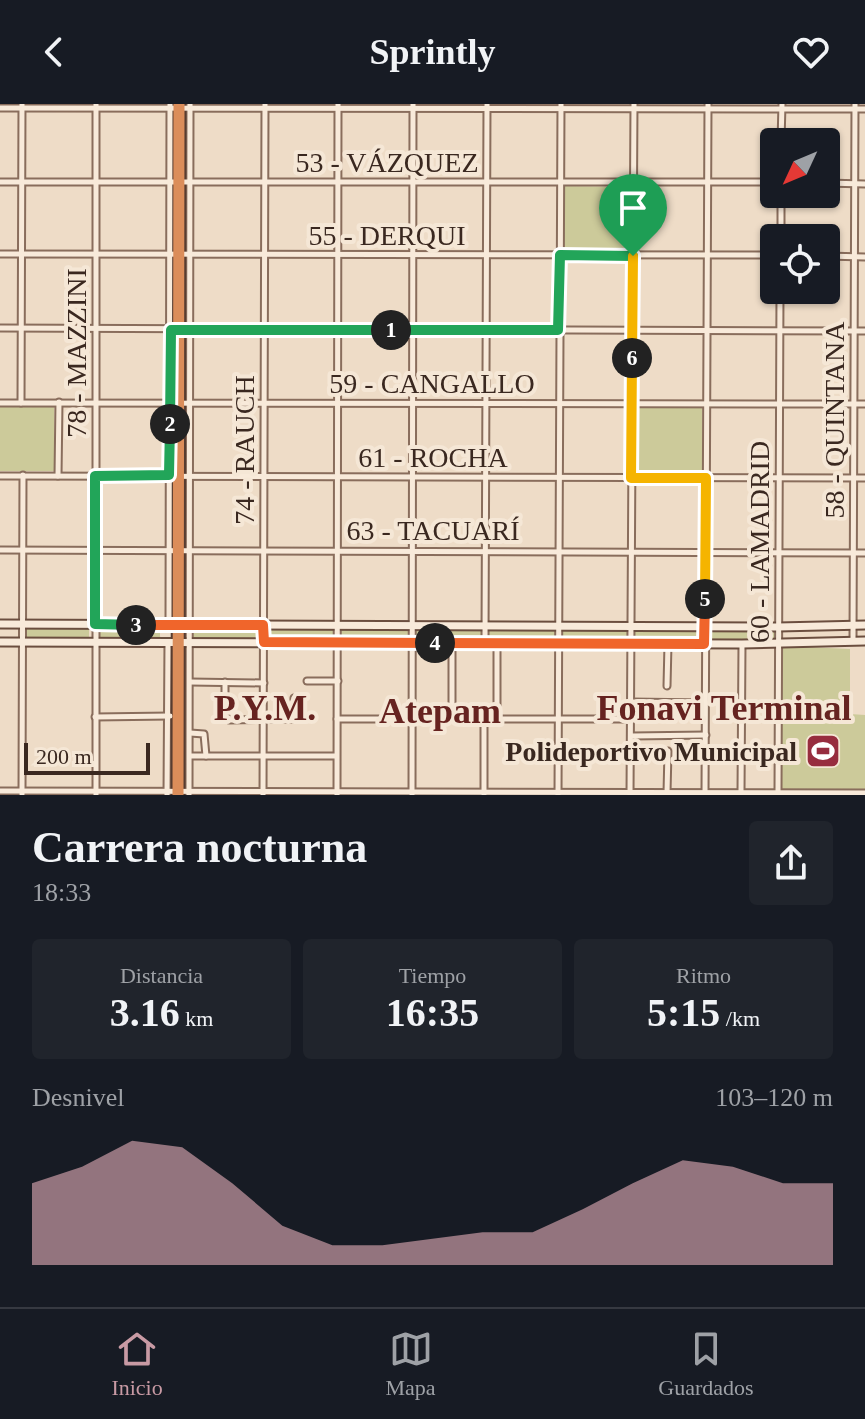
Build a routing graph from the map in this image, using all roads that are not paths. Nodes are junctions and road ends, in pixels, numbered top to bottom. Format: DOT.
graph roads {
  1 [pos="22,106"];
  2 [pos="96,106"];
  3 [pos="180,106"];
  4 [pos="265,106"];
  5 [pos="338,106"];
  6 [pos="413,106"];
  7 [pos="487,106"];
  8 [pos="560,106"];
  9 [pos="634,106"];
  10 [pos="708,106"];
  11 [pos="782,106"];
  12 [pos="855,107"];
  13 [pos="0,108"];
  14 [pos="865,109"];
  15 [pos="781,128"];
  16 [pos="95,181"];
  17 [pos="413,181"];
  18 [pos="560,181"];
  19 [pos="708,181"];
  20 [pos="0,182"];
  21 [pos="180,182"];
  22 [pos="486,182"];
  23 [pos="633,182"];
  24 [pos="760,182"];
  25 [pos="22,183"];
  26 [pos="264,183"];
  27 [pos="338,183"];
  28 [pos="840,183"];
  29 [pos="855,184"];
  30 [pos="865,184"];
  31 [pos="0,254"];
  32 [pos="22,255"];
  33 [pos="180,255"];
  34 [pos="413,255"];
  35 [pos="487,255"];
  36 [pos="560,255"];
  37 [pos="707,255"];
  38 [pos="760,255"];
  39 [pos="96,256"];
  40 [pos="264,256"];
  41 [pos="338,256"];
  42 [pos="633,256"];
  43 [pos="840,256"];
  44 [pos="855,257"];
  45 [pos="865,257"];
  46 [pos="780,304"];
  47 [pos="0,328"];
  48 [pos="22,328"];
  49 [pos="95,328"];
  50 [pos="181,330"];
  51 [pos="264,330"];
  52 [pos="338,330"];
  53 [pos="411,330"];
  54 [pos="485,330"];
  55 [pos="558,330"];
  56 [pos="632,331"];
  57 [pos="706,331"];
  58 [pos="779,331"];
  59 [pos="854,331"];
  60 [pos="865,331"];
  61 [pos="59,402"];
  62 [pos="0,403"];
  63 [pos="21,403"];
  64 [pos="95,403"];
  65 [pos="180,403"];
  66 [pos="264,403"];
  67 [pos="411,403"];
  68 [pos="484,403"];
  69 [pos="558,403"];
  70 [pos="705,403"];
  71 [pos="338,404"];
  72 [pos="631,404"];
  73 [pos="854,404"];
  74 [pos="865,404"];
  75 [pos="779,405"];
  76 [pos="23,475"];
  77 [pos="0,476"];
  78 [pos="58,476"];
  79 [pos="95,476"];
  80 [pos="179,476"];
  81 [pos="263,476"];
  82 [pos="337,476"];
  83 [pos="411,476"];
  84 [pos="485,477"];
  85 [pos="559,477"];
  86 [pos="631,478"];
  87 [pos="706,478"];
  88 [pos="853,478"];
  89 [pos="865,478"];
  90 [pos="779,479"];
  91 [pos="22,549"];
  92 [pos="95,549"];
  93 [pos="0,550"];
  94 [pos="179,550"];
  95 [pos="264,550"];
  96 [pos="338,550"];
  97 [pos="411,550"];
  98 [pos="484,550"];
  99 [pos="558,551"];
  100 [pos="632,551"];
  101 [pos="705,551"];
  102 [pos="853,552"];
  103 [pos="779,553"];
  104 [pos="865,553"];
  105 [pos="0,624"];
  106 [pos="22,624"];
  107 [pos="95,624"];
  108 [pos="175,625"];
  109 [pos="263,625"];
  110 [pos="852,625"];
  111 [pos="865,625"];
  112 [pos="338,626"];
  113 [pos="411,626"];
  114 [pos="485,626"];
  115 [pos="558,626"];
  116 [pos="631,626"];
  117 [pos="705,627"];
  118 [pos="778,627"];
  119 [pos="853,641"];
  120 [pos="865,641"];
  121 [pos="0,642"];
  122 [pos="175,642"];
  123 [pos="264,642"];
  124 [pos="337,642"];
  125 [pos="22,643"];
  126 [pos="95,643"];
  127 [pos="411,643"];
  128 [pos="452,643"];
  129 [pos="558,643"];
  130 [pos="631,643"];
  131 [pos="778,643"];
  132 [pos="485,644"];
  133 [pos="497,644"];
  134 [pos="668,644"];
  135 [pos="704,644"];
  136 [pos="742,644"];
  137 [pos="307,681"];
  138 [pos="338,681"];
  139 [pos="190,682"];
  140 [pos="225,682"];
  141 [pos="264,683"];
  142 [pos="667,686"];
  143 [pos="294,698"];
  144 [pos="631,702"];
  145 [pos="706,703"];
  146 [pos="173,716"];
  147 [pos="95,717"];
  148 [pos="411,718"];
  149 [pos="497,718"];
  150 [pos="558,718"];
  151 [pos="337,719"];
  152 [pos="452,719"];
  153 [pos="484,719"];
  154 [pos="631,719"];
  155 [pos="263,720"];
  156 [pos="190,733"];
  157 [pos="706,735"];
  158 [pos="632,736"];
  159 [pos="668,751"];
  160 [pos="190,756"];
  161 [pos="206,756"];
  162 [pos="263,756"];
  163 [pos="336,756"];
  164 [pos="0,791"];
  165 [pos="178,792"];
  166 [pos="22,793"];
  167 [pos="96,793"];
  168 [pos="412,793"];
  169 [pos="667,793"];
  170 [pos="741,793"];
  171 [pos="865,793"];
  172 [pos="263,794"];
  173 [pos="337,794"];
  174 [pos="484,794"];
  175 [pos="558,794"];
  176 [pos="630,794"];
  177 [pos="778,794"];
  178 [pos="852,794"];
  179 [pos="705,795"];
  1 -- 2 [label="street"];
  1 -- 13 [label="street"];
  1 -- 25 [label="street"];
  2 -- 3 [label="street"];
  2 -- 16 [label="street, 78 - MAZZINI"];
  3 -- 4 [label="street"];
  3 -- 21 [label="highway"];
  4 -- 5 [label="street"];
  4 -- 26 [label="street, 74 - RAUCH"];
  5 -- 6 [label="street"];
  5 -- 27 [label="street"];
  6 -- 7 [label="street"];
  6 -- 17 [label="street"];
  7 -- 8 [label="street"];
  7 -- 22 [label="street"];
  8 -- 9 [label="street"];
  8 -- 18 [label="street"];
  9 -- 10 [label="street"];
  9 -- 23 [label="street"];
  10 -- 11 [label="street"];
  10 -- 19 [label="street"];
  11 -- 12 [label="street"];
  11 -- 15 [label="street"];
  12 -- 14 [label="street"];
  12 -- 29 [label="street, 58 - QUINTANA"];
  16 -- 21 [label="street, 53 - VÁZQUEZ"];
  16 -- 25 [label="street, 53 - VÁZQUEZ"];
  16 -- 39 [label="street, 78 - MAZZINI"];
  17 -- 22 [label="street, 53 - VÁZQUEZ"];
  17 -- 27 [label="street, 53 - VÁZQUEZ"];
  17 -- 34 [label="street"];
  18 -- 22 [label="street, 53 - VÁZQUEZ"];
  18 -- 23 [label="street, 53 - VÁZQUEZ"];
  18 -- 36 [label="street"];
  19 -- 23 [label="street, 53 - VÁZQUEZ"];
  19 -- 24 [label="street, 53 - VÁZQUEZ"];
  19 -- 37 [label="street"];
  20 -- 25 [label="street, 53 - VÁZQUEZ"];
  21 -- 26 [label="street, 53 - VÁZQUEZ"];
  21 -- 33 [label="highway"];
  22 -- 35 [label="street"];
  23 -- 42 [label="street"];
  25 -- 32 [label="street"];
  26 -- 27 [label="street, 53 - VÁZQUEZ"];
  26 -- 40 [label="street, 74 - RAUCH"];
  27 -- 41 [label="street"];
  28 -- 29 [label="street"];
  29 -- 30 [label="street"];
  29 -- 44 [label="street, 58 - QUINTANA"];
  31 -- 32 [label="street, 55 - DERQUI"];
  32 -- 39 [label="street, 55 - DERQUI"];
  32 -- 48 [label="street"];
  33 -- 39 [label="street, 55 - DERQUI"];
  33 -- 40 [label="street, 55 - DERQUI"];
  33 -- 50 [label="highway"];
  34 -- 35 [label="street, 55 - DERQUI"];
  34 -- 41 [label="street, 55 - DERQUI"];
  34 -- 53 [label="street"];
  35 -- 36 [label="street, 55 - DERQUI"];
  35 -- 54 [label="street"];
  36 -- 42 [label="street, 55 - DERQUI"];
  36 -- 55 [label="street"];
  37 -- 38 [label="street, 55 - DERQUI"];
  37 -- 42 [label="street, 55 - DERQUI"];
  37 -- 57 [label="street"];
  39 -- 49 [label="street, 78 - MAZZINI"];
  40 -- 41 [label="street, 55 - DERQUI"];
  40 -- 51 [label="street, 74 - RAUCH"];
  41 -- 52 [label="street"];
  42 -- 56 [label="street"];
  43 -- 44 [label="street"];
  44 -- 45 [label="street"];
  44 -- 59 [label="street, 58 - QUINTANA"];
  46 -- 58 [label="street, 60 - LAMADRID"];
  47 -- 48 [label="street"];
  48 -- 49 [label="street"];
  48 -- 63 [label="street"];
  49 -- 50 [label="street"];
  49 -- 64 [label="street, 78 - MAZZINI"];
  50 -- 51 [label="street"];
  50 -- 65 [label="highway"];
  51 -- 52 [label="street"];
  51 -- 66 [label="street, 74 - RAUCH"];
  52 -- 53 [label="street"];
  52 -- 71 [label="street"];
  53 -- 54 [label="street"];
  53 -- 67 [label="street"];
  54 -- 55 [label="street"];
  54 -- 68 [label="street"];
  55 -- 56 [label="street"];
  55 -- 69 [label="street"];
  56 -- 57 [label="street"];
  56 -- 72 [label="street"];
  57 -- 58 [label="street"];
  57 -- 70 [label="street"];
  58 -- 59 [label="street"];
  58 -- 75 [label="street, 60 - LAMADRID"];
  59 -- 60 [label="street"];
  59 -- 73 [label="street, 58 - QUINTANA"];
  61 -- 63 [label="street, 59 - CANGALLO"];
  61 -- 64 [label="street, 59 - CANGALLO"];
  61 -- 78 [label="street"];
  62 -- 63 [label="street, 59 - CANGALLO"];
  64 -- 65 [label="street, 59 - CANGALLO"];
  64 -- 79 [label="street, 78 - MAZZINI"];
  65 -- 66 [label="street, 59 - CANGALLO"];
  65 -- 80 [label="highway"];
  66 -- 71 [label="street, 59 - CANGALLO"];
  66 -- 81 [label="street, 74 - RAUCH"];
  67 -- 68 [label="street, 59 - CANGALLO"];
  67 -- 71 [label="street, 59 - CANGALLO"];
  67 -- 83 [label="street"];
  68 -- 69 [label="street, 59 - CANGALLO"];
  68 -- 84 [label="street"];
  69 -- 72 [label="street, 59 - CANGALLO"];
  69 -- 85 [label="street"];
  70 -- 72 [label="street, 59 - CANGALLO"];
  70 -- 75 [label="street, 59 - CANGALLO"];
  70 -- 87 [label="street"];
  71 -- 82 [label="street"];
  72 -- 86 [label="street"];
  73 -- 74 [label="street, 59 - CANGALLO"];
  73 -- 75 [label="street, 59 - CANGALLO"];
  73 -- 88 [label="street, 58 - QUINTANA"];
  75 -- 90 [label="street, 60 - LAMADRID"];
  76 -- 77 [label="street, 61 - ROCHA"];
  76 -- 78 [label="street, 61 - ROCHA"];
  76 -- 91 [label="street"];
  78 -- 79 [label="street, 61 - ROCHA"];
  79 -- 80 [label="street, 61 - ROCHA"];
  79 -- 92 [label="street, 78 - MAZZINI"];
  80 -- 81 [label="street, 61 - ROCHA"];
  80 -- 94 [label="highway"];
  81 -- 82 [label="street, 61 - ROCHA"];
  81 -- 95 [label="street, 74 - RAUCH"];
  82 -- 83 [label="street, 61 - ROCHA"];
  82 -- 96 [label="street"];
  83 -- 84 [label="street, 61 - ROCHA"];
  83 -- 97 [label="street"];
  84 -- 85 [label="street, 61 - ROCHA"];
  84 -- 98 [label="street"];
  85 -- 86 [label="street, 61 - ROCHA"];
  85 -- 99 [label="street"];
  86 -- 87 [label="street, 61 - ROCHA"];
  86 -- 100 [label="street"];
  87 -- 90 [label="street, 61 - ROCHA"];
  87 -- 101 [label="street"];
  88 -- 89 [label="street, 61 - ROCHA"];
  88 -- 90 [label="street, 61 - ROCHA"];
  88 -- 102 [label="street, 58 - QUINTANA"];
  90 -- 103 [label="street, 60 - LAMADRID"];
  91 -- 92 [label="street, 63 - TACUARÍ"];
  91 -- 93 [label="street, 63 - TACUARÍ"];
  91 -- 106 [label="street"];
  92 -- 94 [label="street, 63 - TACUARÍ"];
  92 -- 107 [label="street, 78 - MAZZINI"];
  94 -- 95 [label="street, 63 - TACUARÍ"];
  94 -- 108 [label="highway"];
  95 -- 96 [label="street, 63 - TACUARÍ"];
  95 -- 109 [label="street, 74 - RAUCH"];
  96 -- 97 [label="street, 63 - TACUARÍ"];
  96 -- 112 [label="street"];
  97 -- 98 [label="street, 63 - TACUARÍ"];
  97 -- 113 [label="street"];
  98 -- 99 [label="street, 63 - TACUARÍ"];
  98 -- 114 [label="street"];
  99 -- 100 [label="street, 63 - TACUARÍ"];
  99 -- 115 [label="street"];
  100 -- 101 [label="street, 63 - TACUARÍ"];
  100 -- 116 [label="street"];
  101 -- 103 [label="street, 63 - TACUARÍ"];
  101 -- 117 [label="street"];
  102 -- 103 [label="street, 63 - TACUARÍ"];
  102 -- 104 [label="street, 63 - TACUARÍ"];
  102 -- 110 [label="street, 58 - QUINTANA"];
  103 -- 118 [label="street, 60 - LAMADRID"];
  105 -- 106 [label="main road"];
  106 -- 107 [label="main road"];
  106 -- 125 [label="street"];
  107 -- 108 [label="main road"];
  107 -- 126 [label="street, 78 - MAZZINI"];
  108 -- 109 [label="main road"];
  108 -- 122 [label="highway"];
  109 -- 112 [label="main road"];
  109 -- 123 [label="street, 74 - RAUCH"];
  110 -- 111 [label="main road"];
  110 -- 118 [label="main road"];
  110 -- 119 [label="street, 58 - QUINTANA"];
  112 -- 113 [label="main road"];
  112 -- 124 [label="street"];
  113 -- 114 [label="main road"];
  113 -- 127 [label="street"];
  114 -- 115 [label="main road"];
  114 -- 132 [label="street"];
  115 -- 116 [label="main road"];
  115 -- 129 [label="street"];
  116 -- 117 [label="main road"];
  116 -- 130 [label="street"];
  117 -- 118 [label="main road"];
  117 -- 135 [label="street"];
  118 -- 131 [label="street, 60 - LAMADRID"];
  119 -- 120 [label="main road"];
  119 -- 131 [label="main road"];
  121 -- 125 [label="main road"];
  122 -- 123 [label="main road"];
  122 -- 126 [label="main road"];
  122 -- 139 [label="street"];
  122 -- 146 [label="highway"];
  123 -- 124 [label="main road"];
  123 -- 141 [label="street, 74 - RAUCH"];
  124 -- 127 [label="main road"];
  124 -- 138 [label="street"];
  125 -- 126 [label="main road"];
  125 -- 166 [label="street"];
  126 -- 147 [label="street, 78 - MAZZINI"];
  127 -- 128 [label="main road"];
  127 -- 148 [label="street"];
  128 -- 132 [label="main road"];
  128 -- 152 [label="street"];
  129 -- 130 [label="main road"];
  129 -- 133 [label="main road"];
  129 -- 150 [label="street"];
  130 -- 134 [label="main road"];
  130 -- 144 [label="street"];
  131 -- 136 [label="main road"];
  131 -- 177 [label="street, 60 - LAMADRID"];
  132 -- 133 [label="main road"];
  133 -- 149 [label="street"];
  134 -- 135 [label="main road"];
  134 -- 142 [label="street"];
  135 -- 136 [label="main road"];
  135 -- 145 [label="street"];
  136 -- 170 [label="street"];
  137 -- 138 [label="street"];
  138 -- 151 [label="street"];
  139 -- 140 [label="street"];
  139 -- 156 [label="street"];
  140 -- 141 [label="street"];
  140 -- 155 [label="street"];
  141 -- 155 [label="street, 74 - RAUCH"];
  143 -- 155 [label="street"];
  144 -- 145 [label="street"];
  144 -- 154 [label="street"];
  145 -- 157 [label="street"];
  146 -- 147 [label="street"];
  146 -- 165 [label="highway"];
  147 -- 167 [label="street, 78 - MAZZINI"];
  148 -- 151 [label="street"];
  148 -- 152 [label="street"];
  148 -- 168 [label="street"];
  149 -- 150 [label="street"];
  149 -- 153 [label="street"];
  150 -- 154 [label="street"];
  150 -- 175 [label="street"];
  151 -- 163 [label="street"];
  152 -- 153 [label="street"];
  153 -- 174 [label="street"];
  154 -- 158 [label="street"];
  155 -- 162 [label="street, 74 - RAUCH"];
  156 -- 160 [label="street"];
  156 -- 161 [label="street"];
  157 -- 158 [label="street"];
  157 -- 179 [label="street"];
  158 -- 176 [label="street"];
  159 -- 169 [label="street"];
  160 -- 161 [label="street"];
  160 -- 165 [label="street"];
  161 -- 162 [label="street"];
  162 -- 163 [label="street"];
  162 -- 172 [label="street, 74 - RAUCH"];
  163 -- 173 [label="street"];
  164 -- 166 [label="street"];
  165 -- 167 [label="street"];
  165 -- 172 [label="street"];
  166 -- 167 [label="street"];
  168 -- 173 [label="street"];
  168 -- 174 [label="street"];
  169 -- 176 [label="street"];
  169 -- 179 [label="street"];
  170 -- 177 [label="street"];
  170 -- 179 [label="street"];
  171 -- 178 [label="street"];
  172 -- 173 [label="street"];
  174 -- 175 [label="street"];
  175 -- 176 [label="street"];
  177 -- 178 [label="street"];
}
